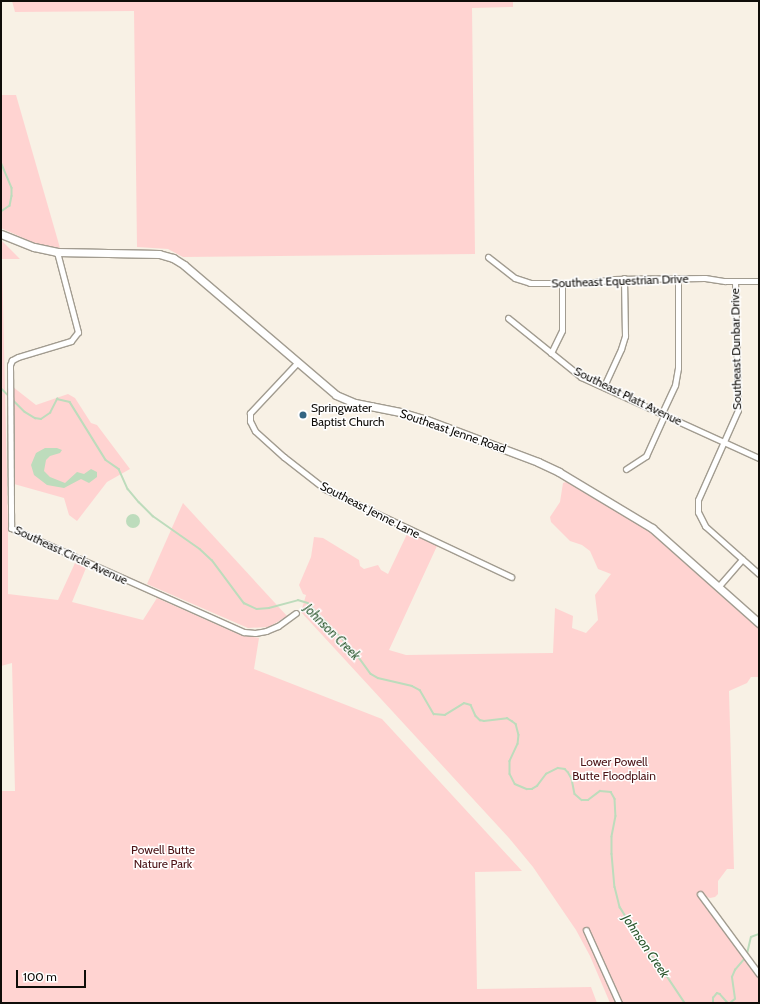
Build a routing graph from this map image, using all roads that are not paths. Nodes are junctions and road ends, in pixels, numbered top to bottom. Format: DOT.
graph roads {
  1 [pos="1,234"];
  2 [pos="57,252"];
  3 [pos="488,257"];
  4 [pos="624,278"];
  5 [pos="678,278"];
  6 [pos="759,281"];
  7 [pos="735,282"];
  8 [pos="562,284"];
  9 [pos="508,318"];
  10 [pos="551,353"];
  11 [pos="297,362"];
  12 [pos="604,386"];
  13 [pos="664,414"];
  14 [pos="725,442"];
  15 [pos="759,458"];
  16 [pos="626,469"];
  17 [pos="742,558"];
  18 [pos="759,574"];
  19 [pos="511,577"];
  20 [pos="718,587"];
  21 [pos="296,613"];
  22 [pos="759,623"];
  23 [pos="700,894"];
  24 [pos="586,930"];
  25 [pos="759,974"];
  26 [pos="619,1003"];
  1 -- 2 [label="main road, Southeast Jenne Road"];
  2 -- 11 [label="main road, Southeast Jenne Road"];
  2 -- 21 [label="street, Southeast Circle Avenue"];
  3 -- 8 [label="street, Southeast Equestrian Drive"];
  4 -- 5 [label="street, Southeast Equestrian Drive"];
  4 -- 8 [label="street, Southeast Equestrian Drive"];
  4 -- 12 [label="street"];
  5 -- 7 [label="street, Southeast Equestrian Drive"];
  5 -- 13 [label="street"];
  6 -- 7 [label="street, Southeast Equestrian Drive"];
  7 -- 14 [label="street, Southeast Dunbar Drive"];
  8 -- 10 [label="street"];
  9 -- 10 [label="street, Southeast Platt Avenue"];
  10 -- 12 [label="street, Southeast Platt Avenue"];
  11 -- 19 [label="street, Southeast Jenne Lane"];
  11 -- 20 [label="main road, Southeast Jenne Road"];
  12 -- 13 [label="street, Southeast Platt Avenue"];
  13 -- 14 [label="street, Southeast Platt Avenue"];
  13 -- 16 [label="street"];
  14 -- 15 [label="street, Southeast Platt Avenue"];
  14 -- 17 [label="street, Southeast Dunbar Drive"];
  17 -- 18 [label="street, Southeast Dunbar Drive"];
  17 -- 20 [label="street"];
  20 -- 22 [label="main road, Southeast Jenne Road"];
  23 -- 25 [label="street"];
  24 -- 26 [label="street"];
}
